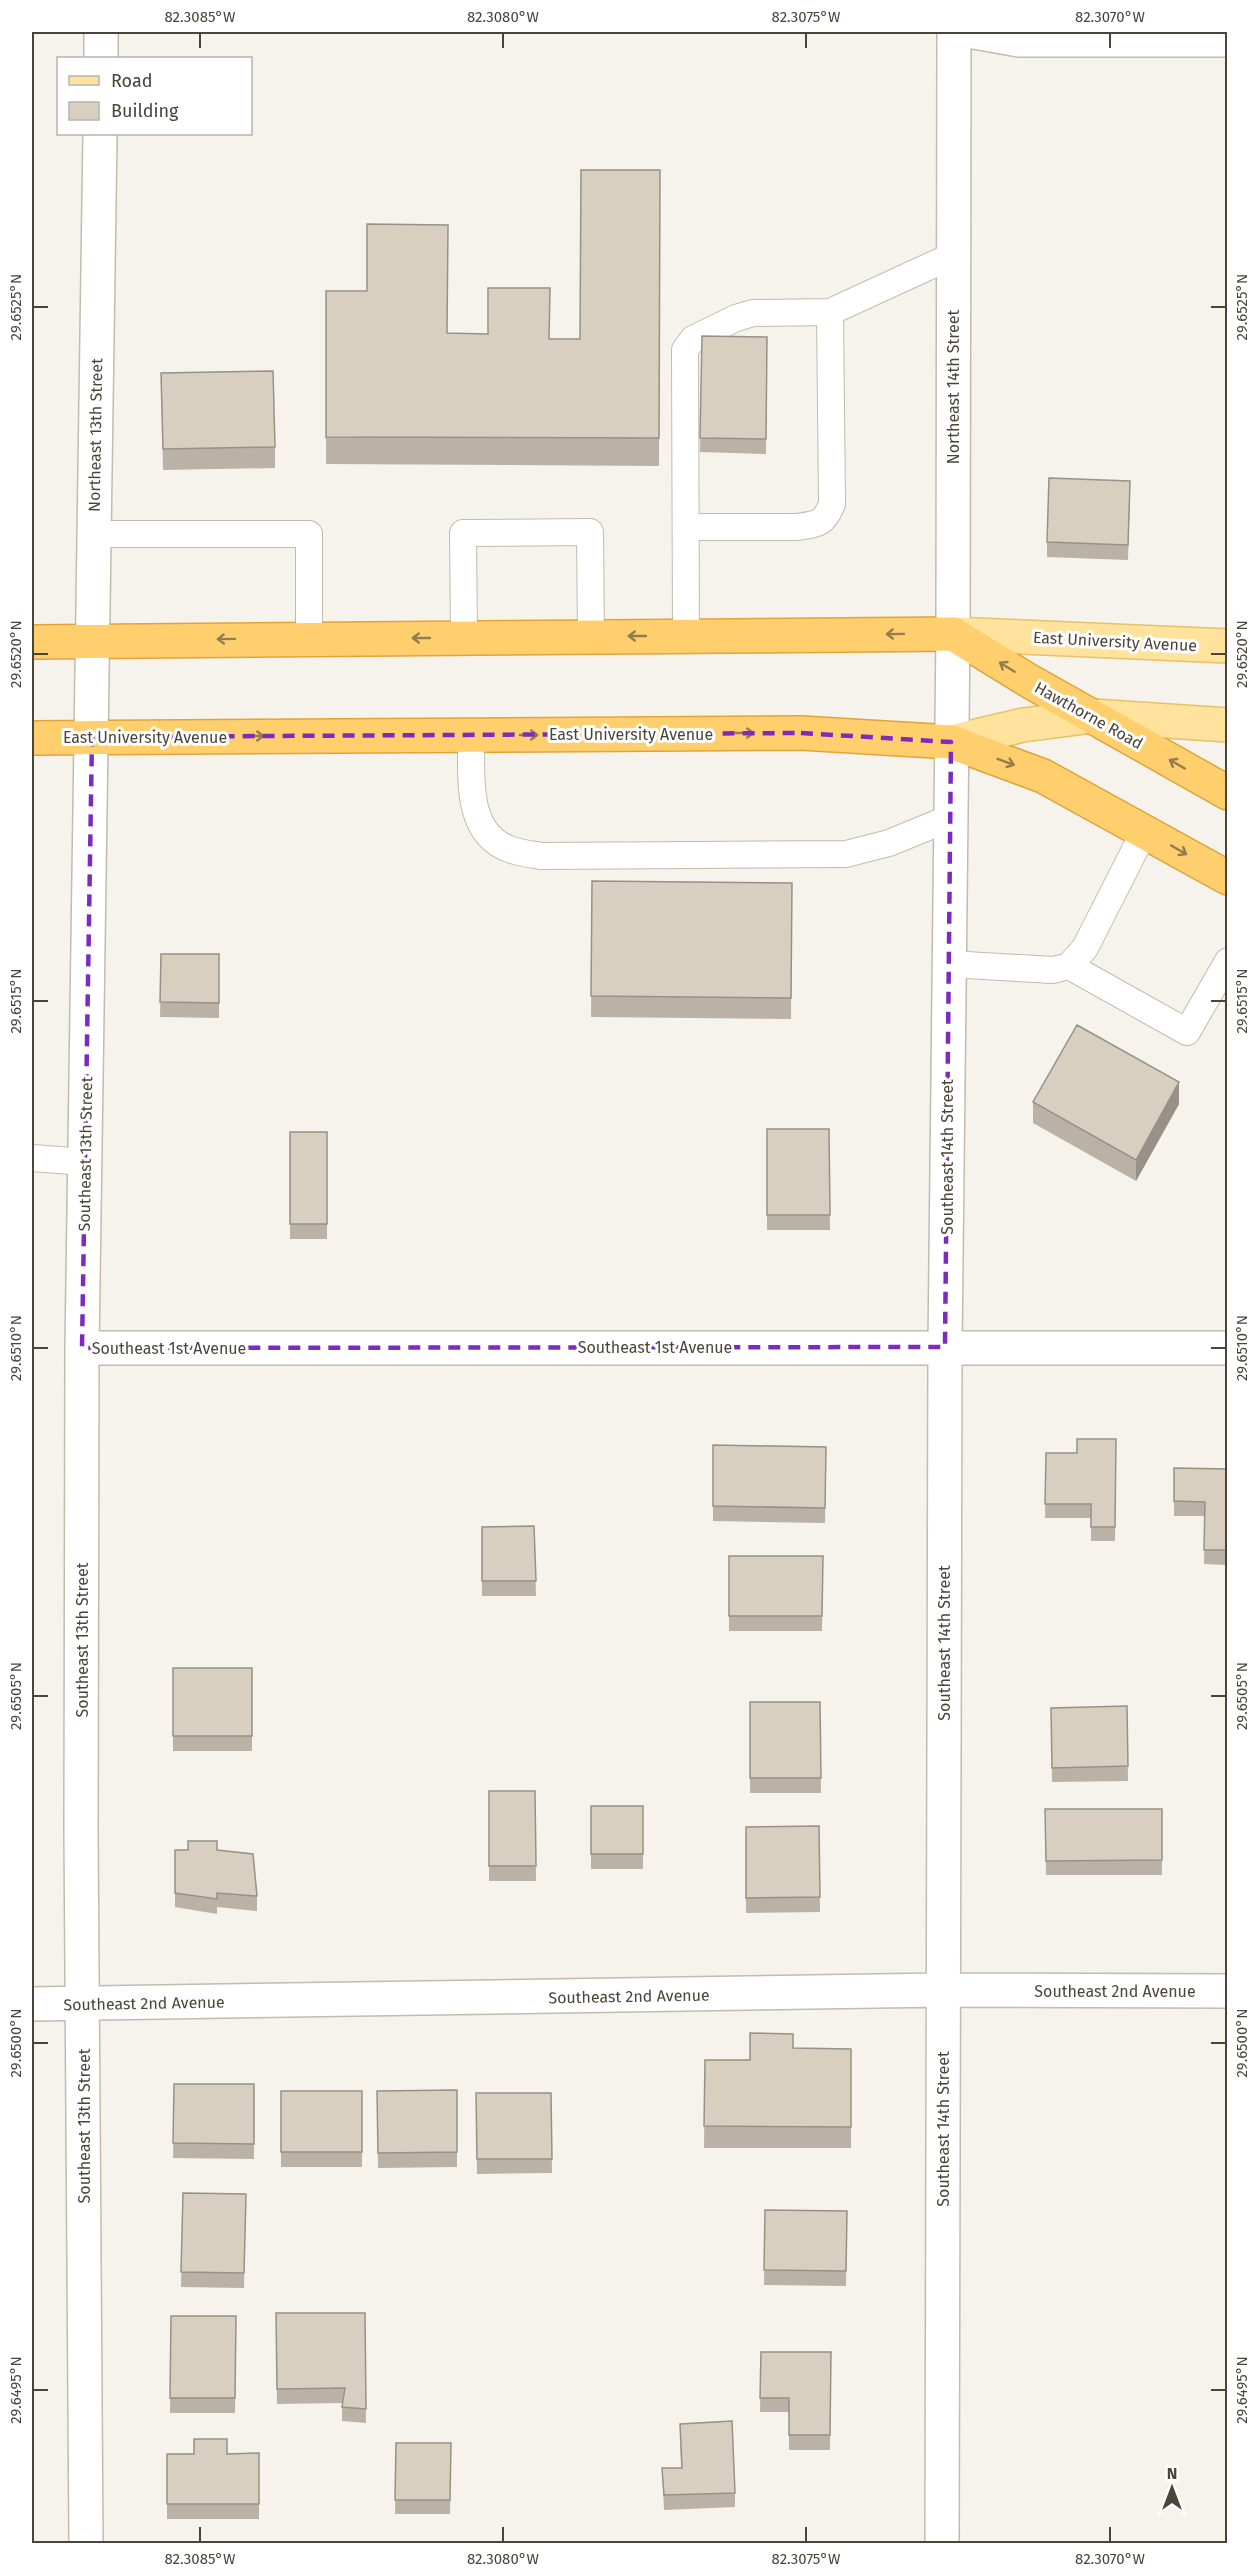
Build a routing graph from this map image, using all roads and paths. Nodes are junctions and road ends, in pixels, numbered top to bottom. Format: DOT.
graph roads {
  1 [pos="101,32"];
  2 [pos="954,32"];
  3 [pos="974,32"];
  4 [pos="1227,40"];
  5 [pos="101,57"];
  6 [pos="100,135"];
  7 [pos="954,255"];
  8 [pos="831,312"];
  9 [pos="686,527"];
  10 [pos="94,534"];
  11 [pos="953,634"];
  12 [pos="591,636"];
  13 [pos="686,636"];
  14 [pos="464,638"];
  15 [pos="309,639"];
  16 [pos="93,640"];
  17 [pos="32,642"];
  18 [pos="1227,646"];
  19 [pos="1093,716"];
  20 [pos="1227,725"];
  21 [pos="471,735"];
  22 [pos="92,737"];
  23 [pos="32,738"];
  24 [pos="951,742"];
  25 [pos="1227,793"];
  26 [pos="950,818"];
  27 [pos="1145,830"];
  28 [pos="1227,878"];
  29 [pos="1227,961"];
  30 [pos="949,964"];
  31 [pos="1069,966"];
  32 [pos="32,1158"];
  33 [pos="85,1162"];
  34 [pos="945,1347"];
  35 [pos="82,1348"];
  36 [pos="1227,1348"];
  37 [pos="943,1990"];
  38 [pos="1227,1991"];
  39 [pos="32,2004"];
  40 [pos="83,2005"];
  41 [pos="87,2544"];
  42 [pos="942,2544"];
  1 -- 5 [label="street"];
  2 -- 7 [label="street, Northeast 14th Street"];
  3 -- 4 [label="street"];
  6 -- 10 [label="street, Northeast 13th Street"];
  7 -- 8 [label="lane"];
  7 -- 11 [label="street, Northeast 14th Street"];
  8 -- 9 [label="lane"];
  8 -- 9 [label="lane"];
  9 -- 13 [label="lane"];
  10 -- 15 [label="lane"];
  10 -- 16 [label="street, Northeast 13th Street"];
  11 -- 13 [label="highway, East University Avenue, one-way"];
  11 -- 18 [label="main road, East University Avenue"];
  19 -- 11 [label="highway, Hawthorne Road, one-way"];
  11 -- 24 [label="street, Northeast 14th Street"];
  13 -- 12 [label="highway, East University Avenue, one-way"];
  12 -- 14 [label="highway, East University Avenue"];
  12 -- 14 [label="lane"];
  14 -- 15 [label="highway, East University Avenue, one-way"];
  15 -- 16 [label="highway, East University Avenue, one-way"];
  16 -- 17 [label="highway, East University Avenue"];
  16 -- 22 [label="street, Northeast 13th Street"];
  19 -- 20 [label="main road, East University Avenue"];
  19 -- 24 [label="main road, East University Avenue"];
  25 -- 19 [label="highway, Hawthorne Road, one-way"];
  22 -- 21 [label="highway, East University Avenue, one-way"];
  21 -- 24 [label="highway, East University Avenue, one-way"];
  21 -- 26 [label="lane"];
  22 -- 23 [label="highway, East University Avenue"];
  22 -- 33 [label="street, Southeast 13th Street"];
  24 -- 26 [label="street, Southeast 14th Street"];
  24 -- 27 [label="highway, one-way"];
  26 -- 30 [label="street, Southeast 14th Street"];
  27 -- 28 [label="highway, one-way"];
  27 -- 31 [label="lane"];
  29 -- 31 [label="lane"];
  30 -- 31 [label="lane"];
  30 -- 34 [label="street, Southeast 14th Street"];
  32 -- 33 [label="lane"];
  33 -- 35 [label="street, Southeast 13th Street"];
  34 -- 35 [label="street, Southeast 1st Avenue"];
  34 -- 36 [label="street, Southeast 1st Avenue"];
  34 -- 37 [label="street, Southeast 14th Street"];
  35 -- 40 [label="street, Southeast 13th Street"];
  37 -- 38 [label="street, Southeast 2nd Avenue"];
  37 -- 40 [label="street, Southeast 2nd Avenue"];
  37 -- 42 [label="street, Southeast 14th Street"];
  39 -- 40 [label="street, Southeast 2nd Avenue"];
  40 -- 41 [label="street, Southeast 13th Street"];
}
